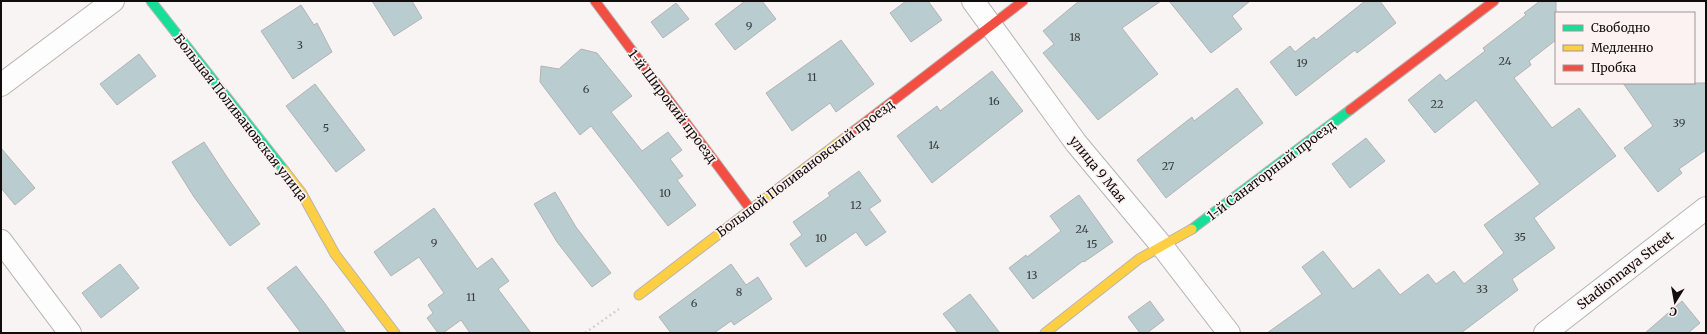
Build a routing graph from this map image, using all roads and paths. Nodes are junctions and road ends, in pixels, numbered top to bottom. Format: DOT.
graph roads {
  1 [pos="113,1"];
  2 [pos="151,1"];
  3 [pos="595,1"];
  4 [pos="973,1"];
  5 [pos="1023,1"];
  6 [pos="1494,1"];
  7 [pos="991,25"];
  8 [pos="1,85"];
  9 [pos="1706,208"];
  10 [pos="751,210"];
  11 [pos="1,241"];
  12 [pos="1162,246"];
  13 [pos="638,295"];
  14 [pos="70,333"];
  15 [pos="395,333"];
  16 [pos="585,333"];
  17 [pos="1045,333"];
  18 [pos="1229,333"];
  19 [pos="1545,333"];
  1 -- 8 [label="street"];
  2 -- 15 [label="street, Большая Поливановская улица"];
  3 -- 10 [label="street, 1-й Широкий проезд"];
  4 -- 7 [label="street, улица 9 Мая"];
  5 -- 7 [label="street, Большой Поливановский проезд"];
  6 -- 12 [label="street, 1-й Санаторный проезд"];
  7 -- 10 [label="street, Большой Поливановский проезд"];
  7 -- 12 [label="street, улица 9 Мая"];
  9 -- 19 [label="street, Stadionnaya Street"];
  10 -- 13 [label="street, Большой Поливановский проезд"];
  11 -- 14 [label="street"];
  12 -- 17 [label="street, 1-й Санаторный проезд"];
  12 -- 18 [label="street, улица 9 Мая"];
  13 -- 16 [label="path"];
}
